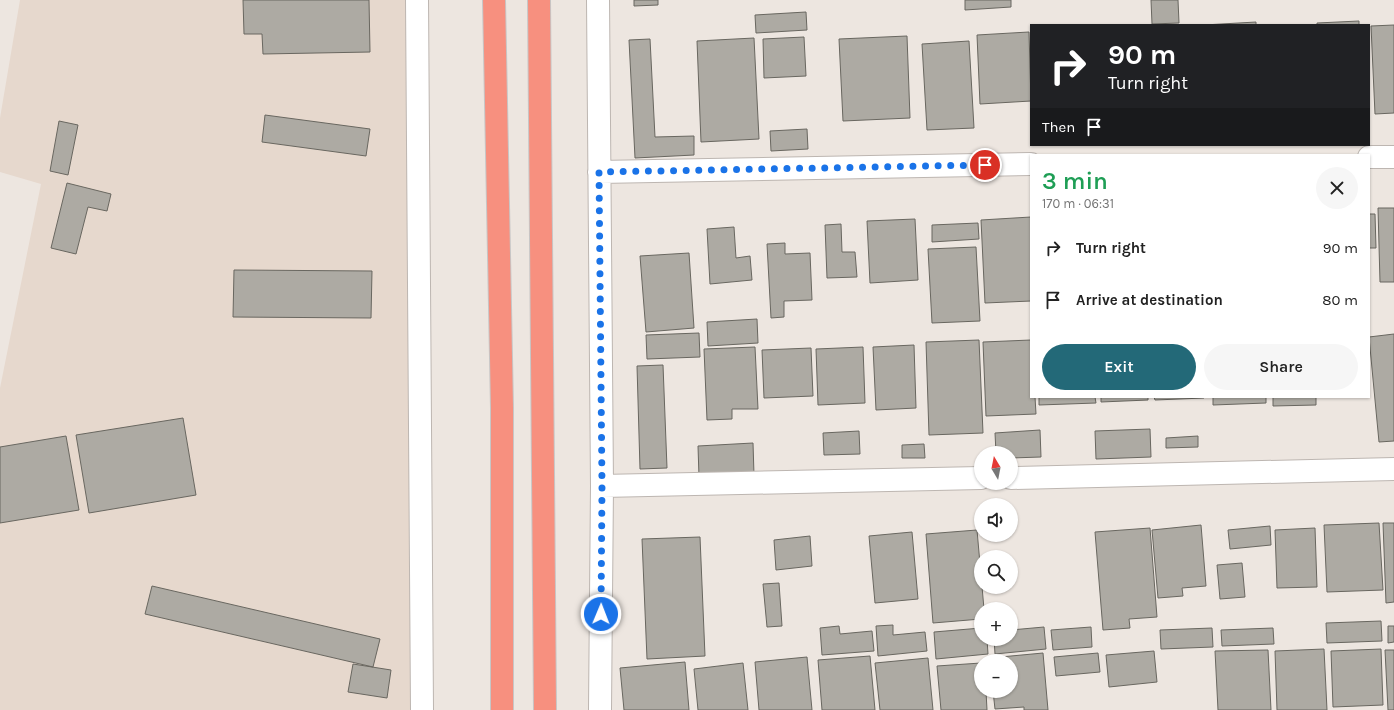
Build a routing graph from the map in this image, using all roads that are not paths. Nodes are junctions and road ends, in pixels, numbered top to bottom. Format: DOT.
graph roads {
  1 [pos="417,0"];
  2 [pos="494,0"];
  3 [pos="539,0"];
  4 [pos="598,0"];
  5 [pos="1370,157"];
  6 [pos="1394,157"];
  7 [pos="1030,164"];
  8 [pos="599,172"];
  9 [pos="1394,469"];
  10 [pos="974,478"];
  11 [pos="1018,478"];
  12 [pos="602,486"];
  13 [pos="422,710"];
  14 [pos="502,710"];
  15 [pos="545,710"];
  16 [pos="600,710"];
  1 -- 13 [label="street"];
  2 -- 14 [label="highway"];
  3 -- 15 [label="highway"];
  4 -- 8 [label="street"];
  5 -- 6 [label="street"];
  7 -- 8 [label="street"];
  8 -- 12 [label="street"];
  9 -- 11 [label="street"];
  10 -- 12 [label="street"];
  12 -- 16 [label="street"];
}
